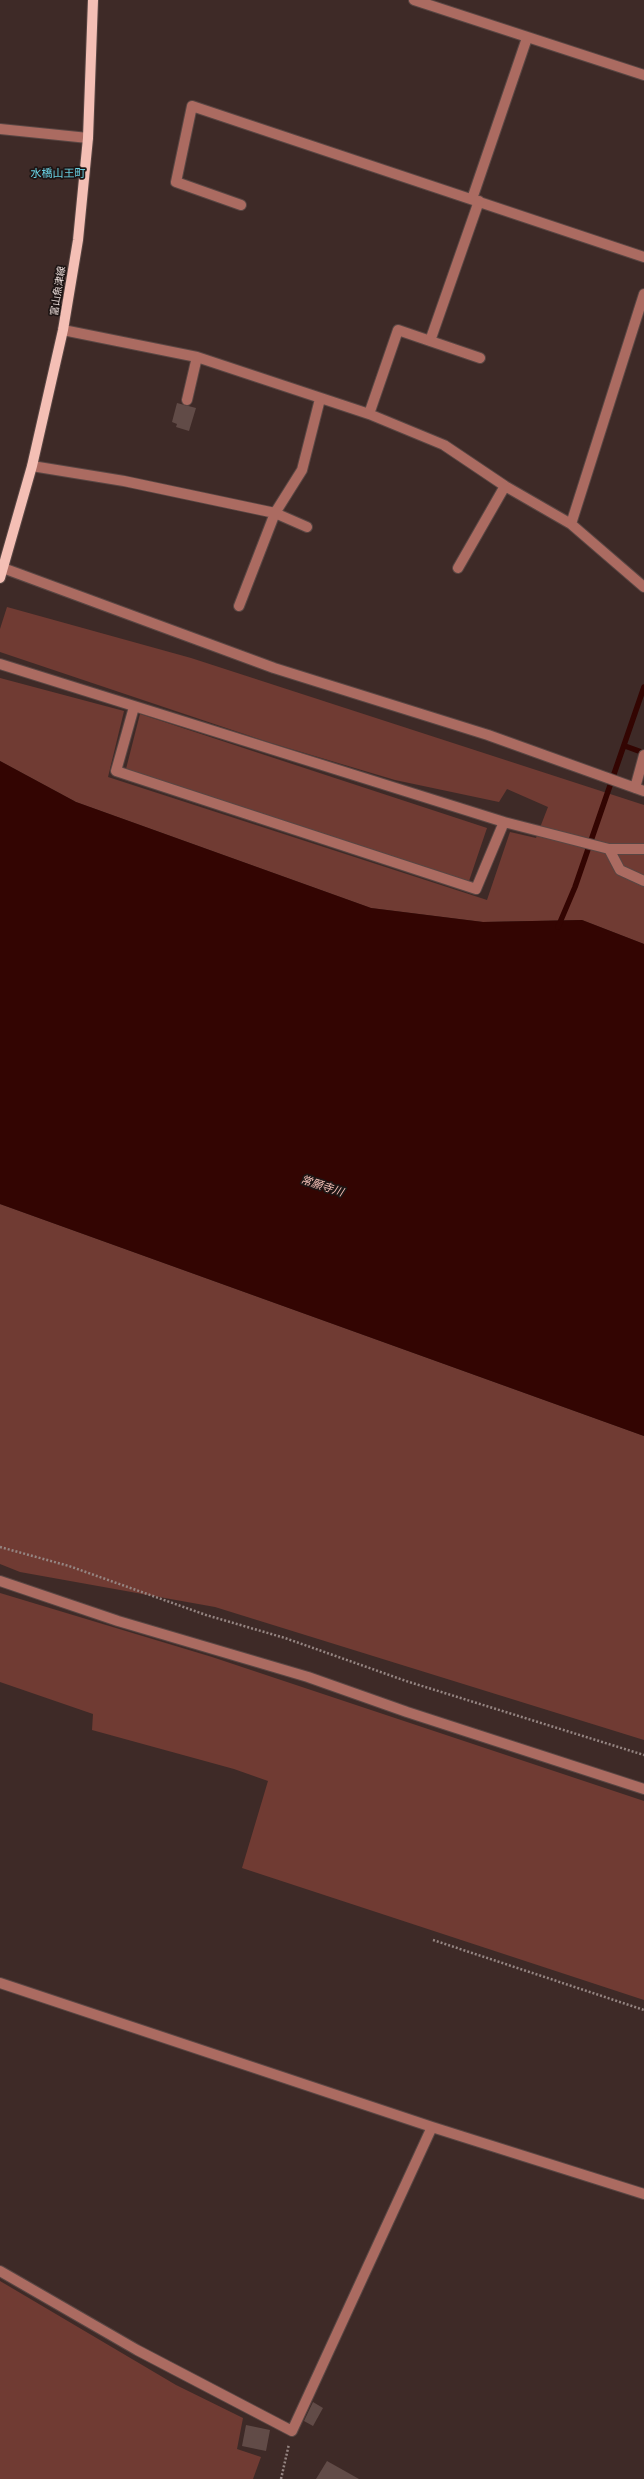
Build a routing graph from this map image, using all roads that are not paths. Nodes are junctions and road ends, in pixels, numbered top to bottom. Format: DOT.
graph roads {
  1 [pos="93,0"];
  2 [pos="414,0"];
  3 [pos="527,38"];
  4 [pos="644,75"];
  5 [pos="0,129"];
  6 [pos="88,138"];
  7 [pos="475,200"];
  8 [pos="241,205"];
  9 [pos="644,257"];
  10 [pos="644,294"];
  11 [pos="64,330"];
  12 [pos="430,341"];
  13 [pos="197,357"];
  14 [pos="480,358"];
  15 [pos="320,399"];
  16 [pos="187,400"];
  17 [pos="369,414"];
  18 [pos="32,466"];
  19 [pos="505,486"];
  20 [pos="275,513"];
  21 [pos="571,524"];
  22 [pos="307,527"];
  23 [pos="1,567"];
  24 [pos="458,568"];
  25 [pos="0,578"];
  26 [pos="644,587"];
  27 [pos="239,606"];
  28 [pos="0,664"];
  29 [pos="134,707"];
  30 [pos="644,755"];
  31 [pos="639,789"];
  32 [pos="504,822"];
  33 [pos="609,849"];
  34 [pos="644,849"];
  35 [pos="644,881"];
  36 [pos="0,1581"];
  37 [pos="644,1789"];
  38 [pos="0,1983"];
  39 [pos="432,2127"];
  40 [pos="644,2194"];
  41 [pos="0,2271"];
  1 -- 6 [label="main road, 富山魚津線"];
  2 -- 3 [label="street"];
  3 -- 4 [label="street"];
  3 -- 7 [label="street"];
  5 -- 6 [label="street"];
  6 -- 11 [label="main road, 富山魚津線"];
  7 -- 8 [label="street"];
  7 -- 9 [label="street"];
  7 -- 12 [label="street"];
  10 -- 21 [label="street"];
  11 -- 13 [label="street"];
  11 -- 18 [label="main road, 富山魚津線"];
  12 -- 14 [label="street"];
  12 -- 17 [label="street"];
  13 -- 15 [label="street"];
  13 -- 16 [label="street"];
  15 -- 17 [label="street"];
  15 -- 20 [label="street"];
  17 -- 19 [label="street"];
  18 -- 20 [label="street"];
  18 -- 23 [label="main road, 富山魚津線"];
  19 -- 21 [label="street"];
  19 -- 24 [label="street"];
  20 -- 22 [label="street"];
  20 -- 27 [label="street"];
  21 -- 26 [label="street"];
  23 -- 25 [label="main road, 富山魚津線"];
  23 -- 31 [label="street"];
  28 -- 29 [label="street"];
  29 -- 32 [label="street"];
  29 -- 32 [label="street"];
  30 -- 31 [label="street"];
  32 -- 33 [label="street"];
  33 -- 34 [label="street"];
  33 -- 35 [label="street"];
  36 -- 37 [label="street"];
  38 -- 39 [label="street"];
  39 -- 40 [label="street"];
  39 -- 41 [label="street"];
}
